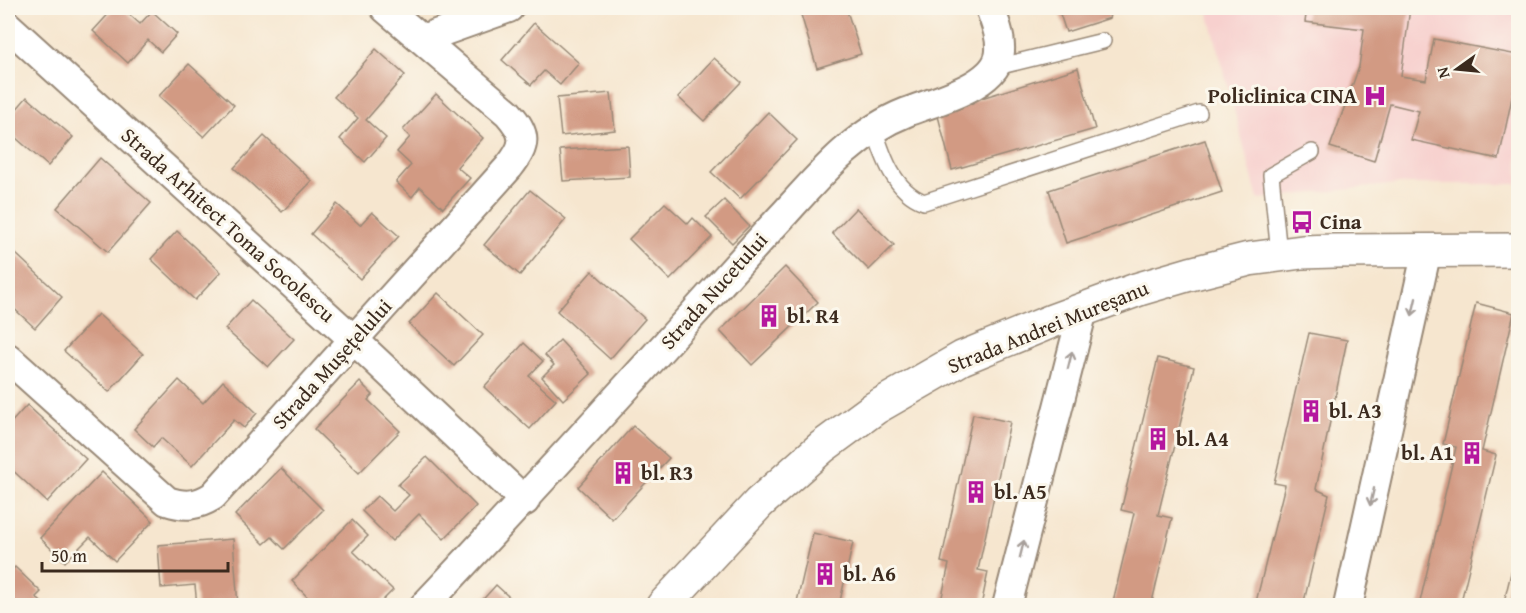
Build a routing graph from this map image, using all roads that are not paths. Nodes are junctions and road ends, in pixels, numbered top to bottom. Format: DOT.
graph roads {
  1 [pos="385,8"];
  2 [pos="509,8"];
  3 [pos="990,8"];
  4 [pos="8,26"];
  5 [pos="422,39"];
  6 [pos="1103,40"];
  7 [pos="997,67"];
  8 [pos="1199,113"];
  9 [pos="874,128"];
  10 [pos="1312,152"];
  11 [pos="1427,250"];
  12 [pos="1518,250"];
  13 [pos="1279,254"];
  14 [pos="1083,310"];
  15 [pos="354,340"];
  16 [pos="8,358"];
  17 [pos="525,501"];
  18 [pos="424,606"];
  19 [pos="663,606"];
  20 [pos="1007,606"];
  21 [pos="1348,606"];
  1 -- 5 [label="street, Strada Mușețelului"];
  2 -- 5 [label="street"];
  3 -- 7 [label="street"];
  4 -- 15 [label="street, Strada Arhitect Toma Socolescu"];
  5 -- 15 [label="street, Strada Mușețelului"];
  6 -- 7 [label="lane"];
  7 -- 9 [label="street, Strada Nucetului"];
  8 -- 9 [label="lane"];
  9 -- 17 [label="street, Strada Nucetului"];
  10 -- 13 [label="lane"];
  11 -- 12 [label="street, Strada Andrei Mureșanu"];
  11 -- 13 [label="street, Strada Andrei Mureșanu"];
  11 -- 21 [label="street, one-way"];
  13 -- 14 [label="street, Strada Andrei Mureșanu"];
  14 -- 19 [label="street, Strada Andrei Mureșanu"];
  20 -- 14 [label="street, one-way"];
  15 -- 16 [label="street, Strada Mușețelului"];
  15 -- 17 [label="street, Strada Arhitect Toma Socolescu"];
  17 -- 18 [label="street, Strada Nucetului"];
}
